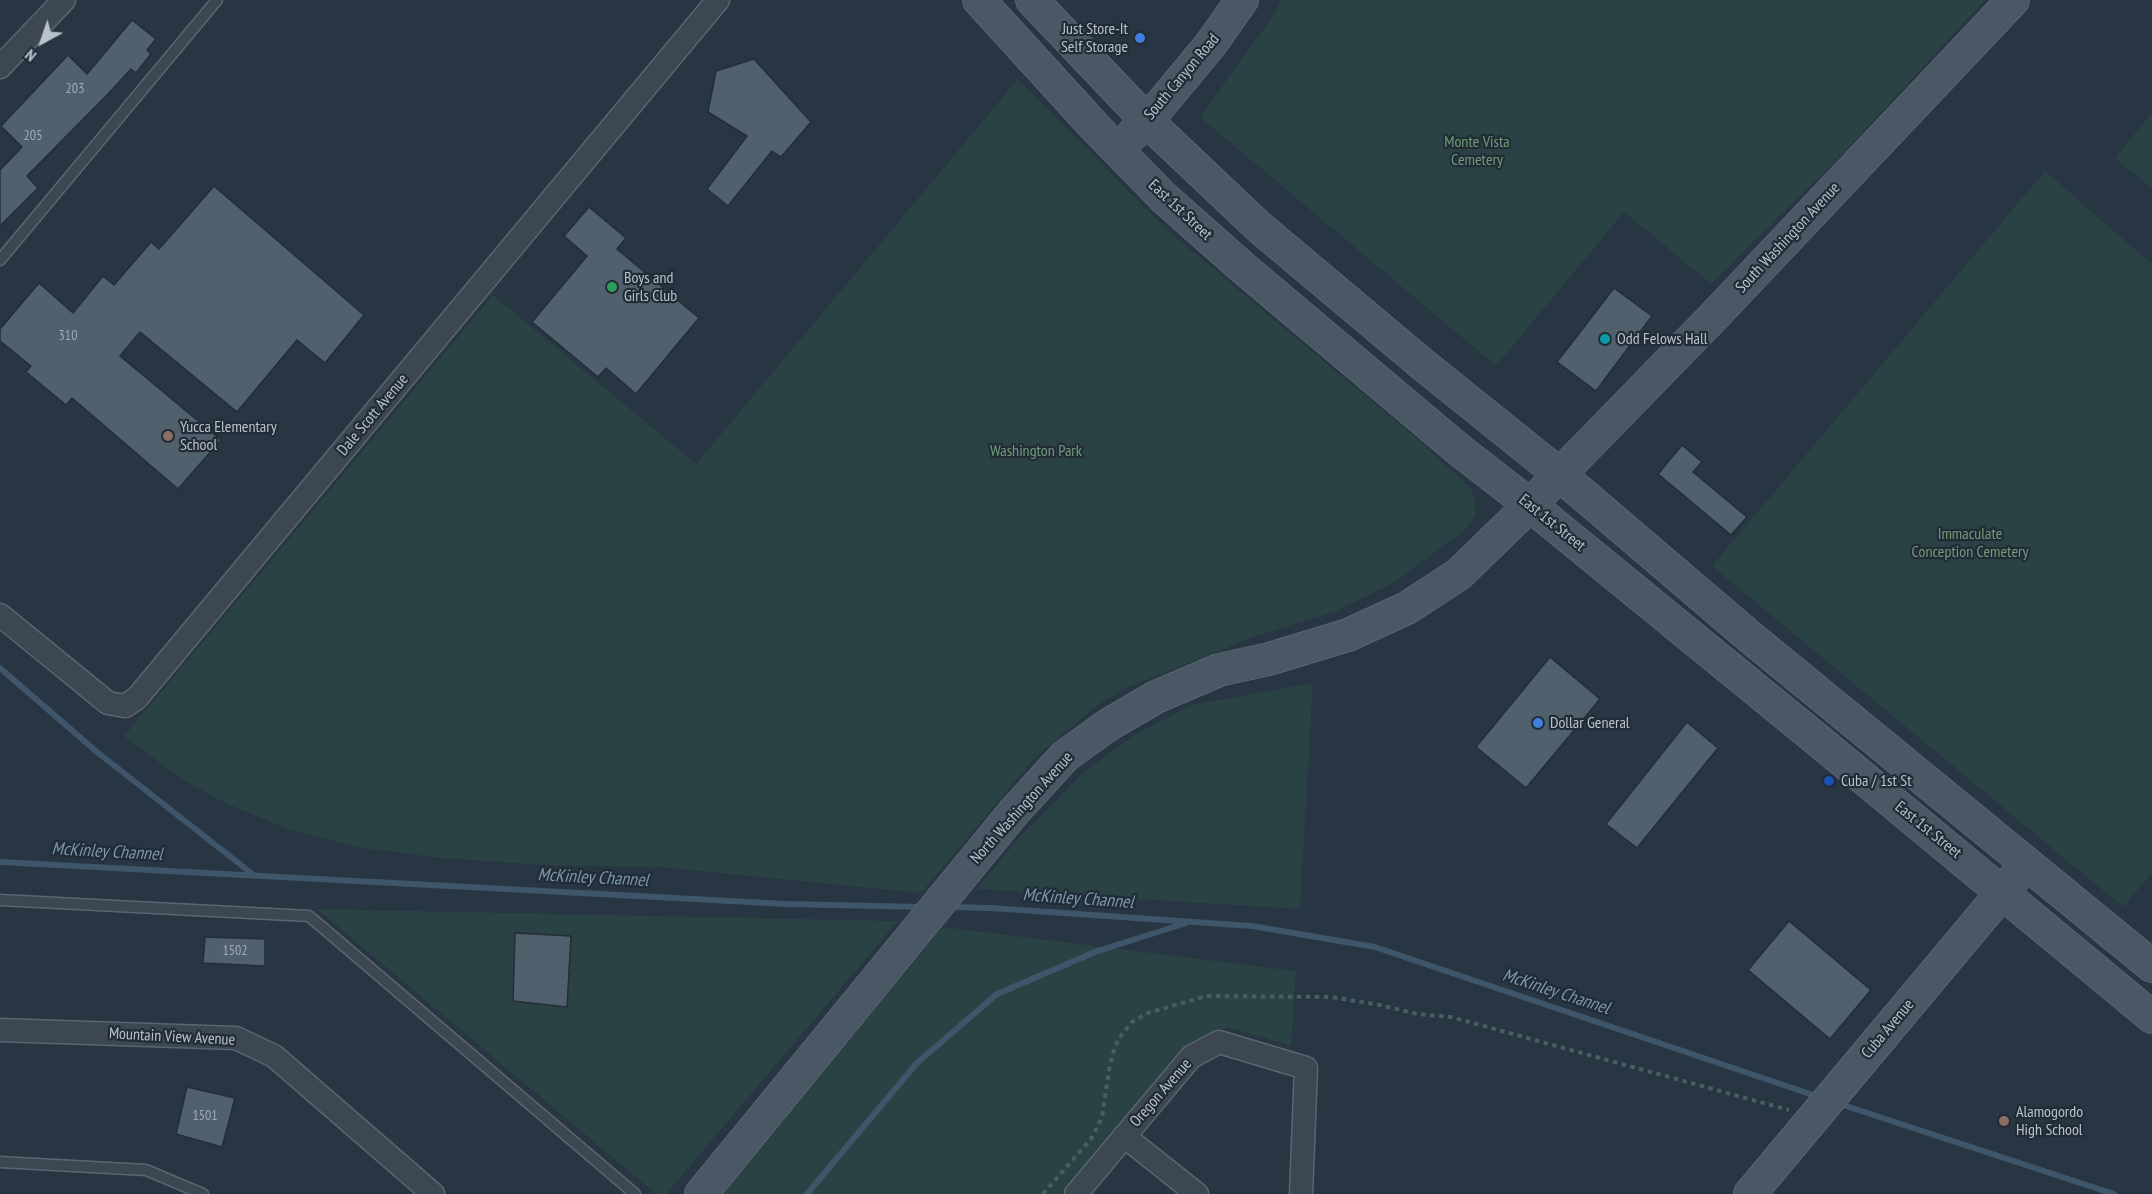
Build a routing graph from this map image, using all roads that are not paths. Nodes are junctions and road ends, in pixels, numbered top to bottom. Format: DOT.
graph roads {
  1 [pos="64,0"];
  2 [pos="217,0"];
  3 [pos="718,0"];
  4 [pos="979,0"];
  5 [pos="1032,0"];
  6 [pos="1242,0"];
  7 [pos="2013,0"];
  8 [pos="0,68"];
  9 [pos="1147,121"];
  10 [pos="1117,149"];
  11 [pos="0,260"];
  12 [pos="1559,474"];
  13 [pos="1530,505"];
  14 [pos="0,615"];
  15 [pos="2027,864"];
  16 [pos="2002,891"];
  17 [pos="0,900"];
  18 [pos="2152,966"];
  19 [pos="2152,1017"];
  20 [pos="0,1030"];
  21 [pos="1124,1136"];
  22 [pos="0,1162"];
  23 [pos="203,1194"];
  24 [pos="433,1194"];
  25 [pos="635,1194"];
  26 [pos="701,1194"];
  27 [pos="1076,1194"];
  28 [pos="1197,1194"];
  29 [pos="1301,1194"];
  30 [pos="1750,1194"];
  1 -- 8 [label="street"];
  2 -- 11 [label="lane"];
  3 -- 14 [label="street, Dale Scott Avenue"];
  4 -- 10 [label="main road, East 1st Street"];
  5 -- 9 [label="main road"];
  6 -- 9 [label="main road, South Canyon Road"];
  7 -- 12 [label="main road, South Washington Avenue"];
  9 -- 10 [label="main road, South Canyon Road"];
  9 -- 12 [label="main road"];
  10 -- 13 [label="main road, East 1st Street"];
  12 -- 13 [label="main road, North Washington Avenue"];
  12 -- 15 [label="main road"];
  13 -- 16 [label="main road, East 1st Street"];
  13 -- 26 [label="main road, North Washington Avenue"];
  15 -- 16 [label="main road, Cuba Avenue"];
  15 -- 18 [label="main road"];
  16 -- 19 [label="main road, East 1st Street"];
  16 -- 30 [label="main road, Cuba Avenue"];
  17 -- 25 [label="lane"];
  20 -- 24 [label="street, Mountain View Avenue"];
  21 -- 27 [label="street, Oregon Avenue"];
  21 -- 28 [label="street"];
  21 -- 29 [label="street, Oregon Avenue"];
  22 -- 23 [label="lane"];
}
